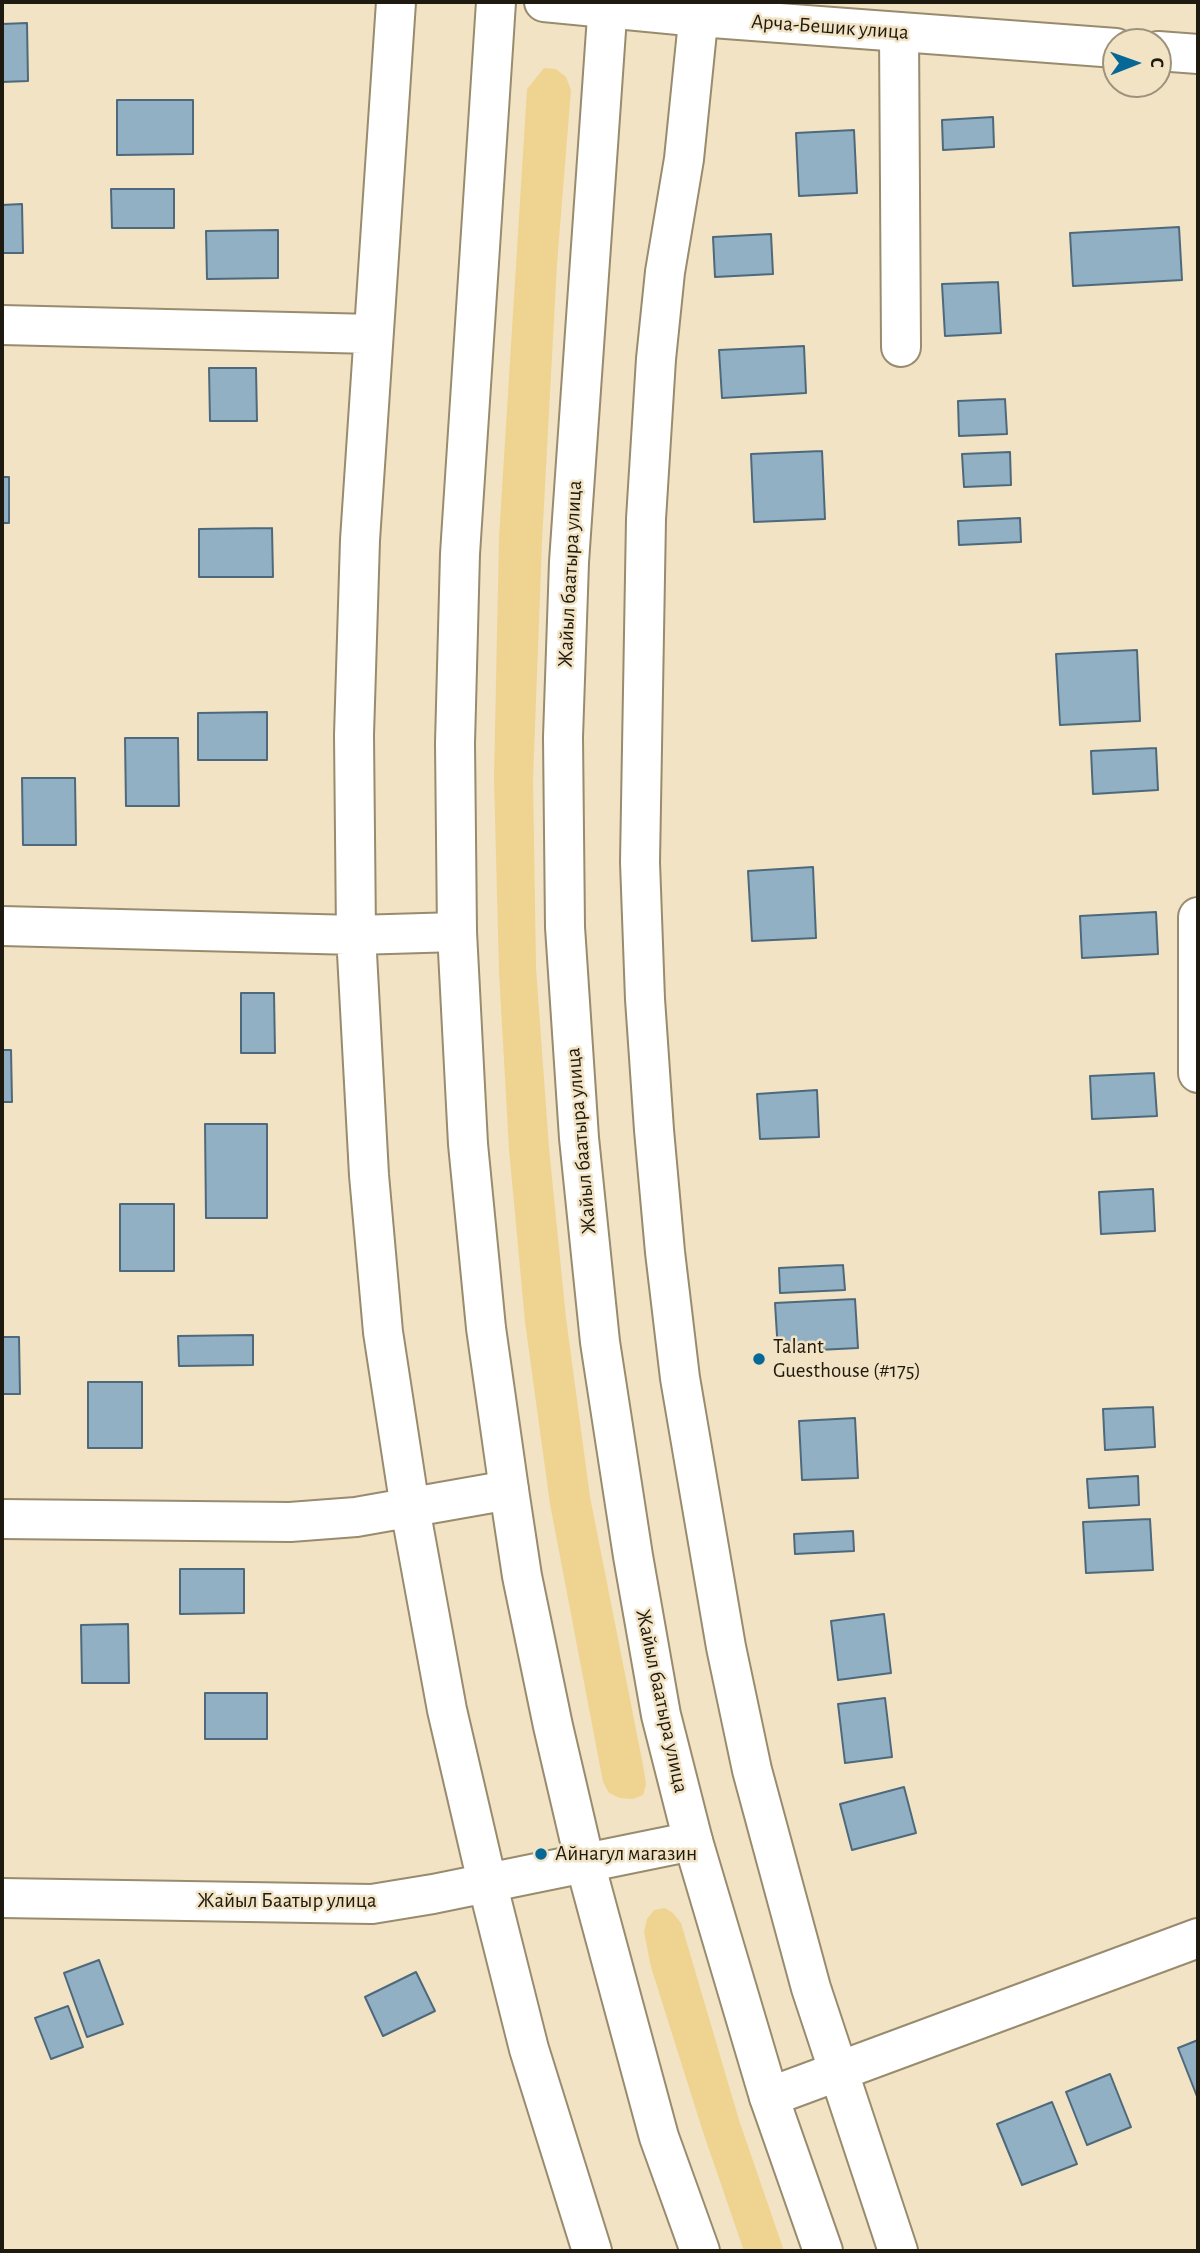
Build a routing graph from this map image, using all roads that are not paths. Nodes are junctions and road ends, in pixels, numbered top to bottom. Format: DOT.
graph roads {
  1 [pos="396,2"];
  2 [pos="496,2"];
  3 [pos="544,2"];
  4 [pos="608,5"];
  5 [pos="699,10"];
  6 [pos="899,32"];
  7 [pos="1102,47"];
  8 [pos="1172,52"];
  9 [pos="1198,54"];
  10 [pos="2,325"];
  11 [pos="373,334"];
  12 [pos="901,347"];
  13 [pos="1198,917"];
  14 [pos="2,926"];
  15 [pos="457,932"];
  16 [pos="356,935"];
  17 [pos="1198,1033"];
  18 [pos="1198,1073"];
  19 [pos="509,1490"];
  20 [pos="410,1508"];
  21 [pos="2,1519"];
  22 [pos="693,1840"];
  23 [pos="585,1863"];
  24 [pos="487,1882"];
  25 [pos="2,1898"];
  26 [pos="1198,1938"];
  27 [pos="838,2073"];
  28 [pos="769,2097"];
  29 [pos="592,2251"];
  30 [pos="700,2251"];
  31 [pos="823,2251"];
  32 [pos="898,2251"];
  1 -- 11 [label="street"];
  2 -- 15 [label="street"];
  3 -- 4 [label="street, Арча-Бешик улица"];
  4 -- 5 [label="street, Арча-Бешик улица"];
  4 -- 22 [label="street, Жайыл баатыра улица"];
  5 -- 6 [label="street, Арча-Бешик улица"];
  5 -- 27 [label="street"];
  6 -- 7 [label="street, Арча-Бешик улица"];
  6 -- 12 [label="street"];
  8 -- 9 [label="street"];
  10 -- 11 [label="street"];
  11 -- 16 [label="street"];
  13 -- 17 [label="street"];
  14 -- 16 [label="street"];
  15 -- 16 [label="street"];
  15 -- 19 [label="street"];
  16 -- 20 [label="street"];
  17 -- 18 [label="street"];
  19 -- 20 [label="street"];
  19 -- 23 [label="street"];
  20 -- 21 [label="street"];
  20 -- 24 [label="street"];
  22 -- 23 [label="street, Жайыл Баатыр улица"];
  22 -- 28 [label="street, Жайыл баатыра улица"];
  23 -- 24 [label="street, Жайыл Баатыр улица"];
  23 -- 30 [label="street"];
  24 -- 25 [label="street, Жайыл Баатыр улица"];
  24 -- 29 [label="street"];
  26 -- 27 [label="street"];
  27 -- 28 [label="street"];
  27 -- 32 [label="street"];
  28 -- 31 [label="street, Жайыл баатыра улица"];
}
